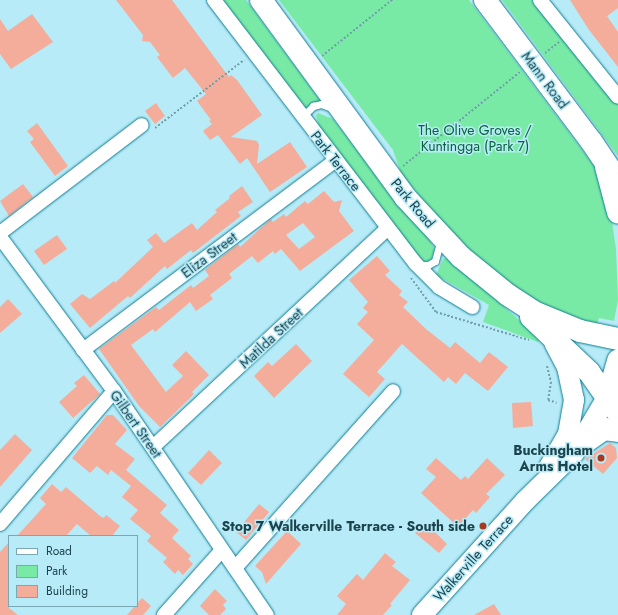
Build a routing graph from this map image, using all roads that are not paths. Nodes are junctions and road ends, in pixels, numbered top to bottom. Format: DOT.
graph roads {
  1 [pos="214,0"];
  2 [pos="261,0"];
  3 [pos="485,0"];
  4 [pos="540,0"];
  5 [pos="618,97"];
  6 [pos="301,117"];
  7 [pos="350,121"];
  8 [pos="142,124"];
  9 [pos="336,160"];
  10 [pos="604,160"];
  11 [pos="618,181"];
  12 [pos="618,193"];
  13 [pos="618,212"];
  14 [pos="388,228"];
  15 [pos="436,230"];
  16 [pos="0,233"];
  17 [pos="0,237"];
  18 [pos="412,269"];
  19 [pos="508,295"];
  20 [pos="472,307"];
  21 [pos="541,338"];
  22 [pos="618,339"];
  23 [pos="83,350"];
  24 [pos="618,360"];
  25 [pos="114,391"];
  26 [pos="393,391"];
  27 [pos="615,399"];
  28 [pos="618,431"];
  29 [pos="581,445"];
  30 [pos="153,447"];
  31 [pos="525,501"];
  32 [pos="0,524"];
  33 [pos="221,551"];
  34 [pos="235,568"];
  35 [pos="164,615"];
  36 [pos="267,615"];
  37 [pos="422,615"];
  1 -- 6 [label="street, Park Terrace"];
  2 -- 7 [label="highway, Park Road"];
  3 -- 10 [label="highway, Mann Road"];
  4 -- 5 [label="street"];
  6 -- 7 [label="lane"];
  6 -- 9 [label="street, Park Terrace"];
  7 -- 15 [label="highway, Park Road"];
  8 -- 16 [label="street"];
  9 -- 14 [label="street, Park Terrace"];
  9 -- 23 [label="street, Eliza Street"];
  10 -- 11 [label="highway"];
  10 -- 12 [label="highway"];
  10 -- 13 [label="highway"];
  14 -- 18 [label="street, Park Terrace"];
  14 -- 30 [label="street, Matilda Street"];
  15 -- 18 [label="lane"];
  15 -- 19 [label="highway, Park Road"];
  17 -- 23 [label="street, Gilbert Street"];
  18 -- 20 [label="street, Park Terrace"];
  19 -- 21 [label="highway"];
  19 -- 22 [label="highway, Park Road"];
  21 -- 27 [label="highway"];
  21 -- 31 [label="street, Walkerville Terrace"];
  23 -- 25 [label="street, Gilbert Street"];
  24 -- 27 [label="highway"];
  25 -- 30 [label="street, Gilbert Street"];
  25 -- 32 [label="street"];
  26 -- 34 [label="street"];
  27 -- 29 [label="street, Walkerville Terrace"];
  28 -- 29 [label="highway"];
  29 -- 31 [label="street, Walkerville Terrace"];
  30 -- 33 [label="street, Gilbert Street"];
  31 -- 37 [label="street, Walkerville Terrace"];
  33 -- 34 [label="street, Gilbert Street"];
  33 -- 35 [label="street"];
  34 -- 36 [label="street, Gilbert Street"];
}
